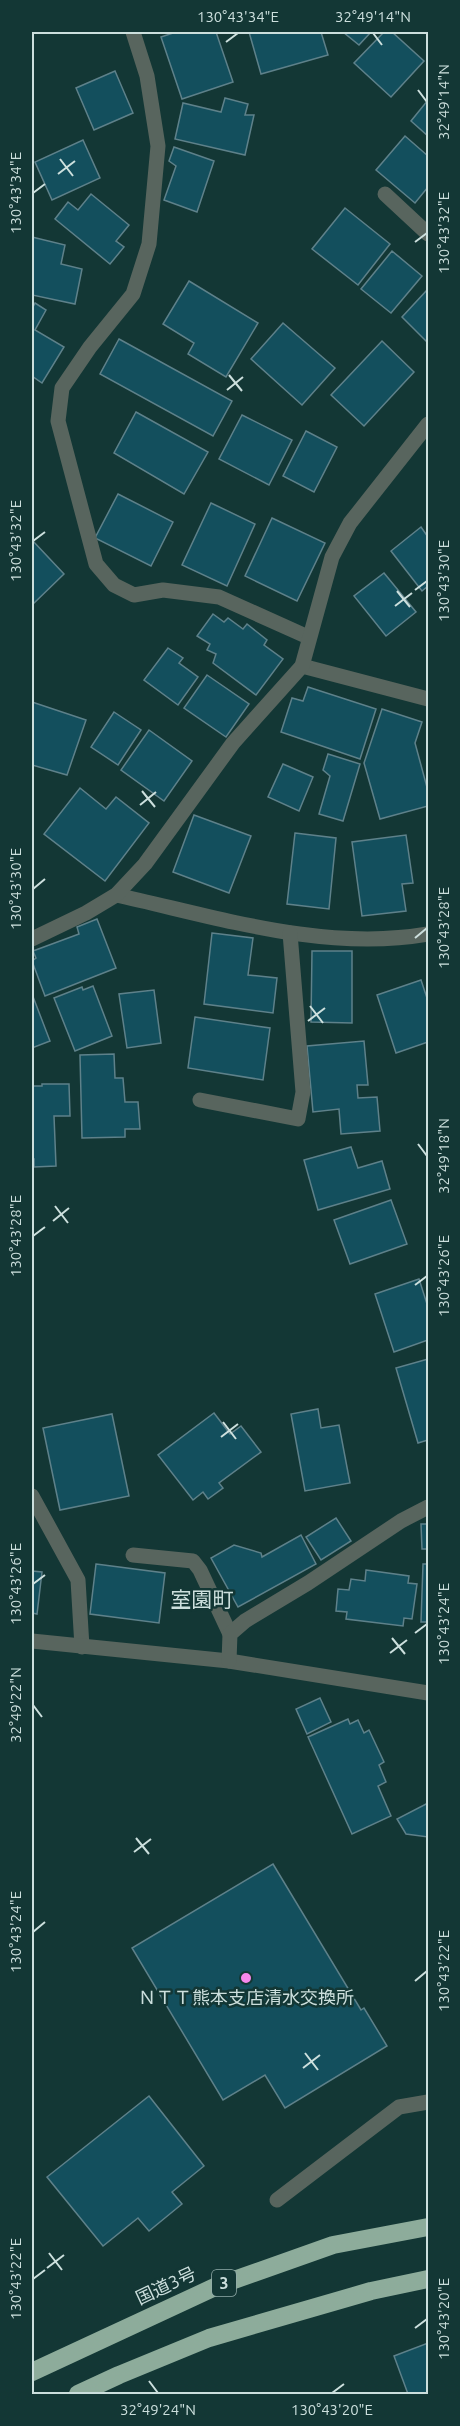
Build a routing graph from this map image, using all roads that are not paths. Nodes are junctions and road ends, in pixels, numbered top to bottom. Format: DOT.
graph roads {
  1 [pos="133,32"];
  2 [pos="385,194"];
  3 [pos="429,234"];
  4 [pos="429,424"];
  5 [pos="308,637"];
  6 [pos="302,666"];
  7 [pos="429,699"];
  8 [pos="116,895"];
  9 [pos="290,933"];
  10 [pos="429,934"];
  11 [pos="32,939"];
  12 [pos="200,1100"];
  13 [pos="32,1496"];
  14 [pos="429,1507"];
  15 [pos="134,1556"];
  16 [pos="230,1634"];
  17 [pos="32,1641"];
  18 [pos="82,1647"];
  19 [pos="229,1661"];
  20 [pos="429,1693"];
  21 [pos="429,2102"];
  22 [pos="277,2200"];
  23 [pos="429,2227"];
  24 [pos="429,2279"];
  25 [pos="32,2372"];
  26 [pos="78,2394"];
  1 -- 5 [label="street"];
  2 -- 3 [label="street"];
  4 -- 5 [label="street"];
  5 -- 6 [label="street"];
  6 -- 7 [label="street"];
  6 -- 8 [label="street"];
  8 -- 9 [label="street"];
  8 -- 11 [label="street"];
  9 -- 10 [label="street"];
  9 -- 12 [label="street"];
  13 -- 18 [label="street"];
  14 -- 16 [label="street"];
  15 -- 16 [label="street"];
  16 -- 19 [label="street"];
  17 -- 18 [label="street"];
  18 -- 19 [label="street"];
  19 -- 20 [label="street"];
  21 -- 22 [label="street"];
  23 -- 25 [label="highway, 国道3号 / 3"];
  24 -- 26 [label="highway"];
}
